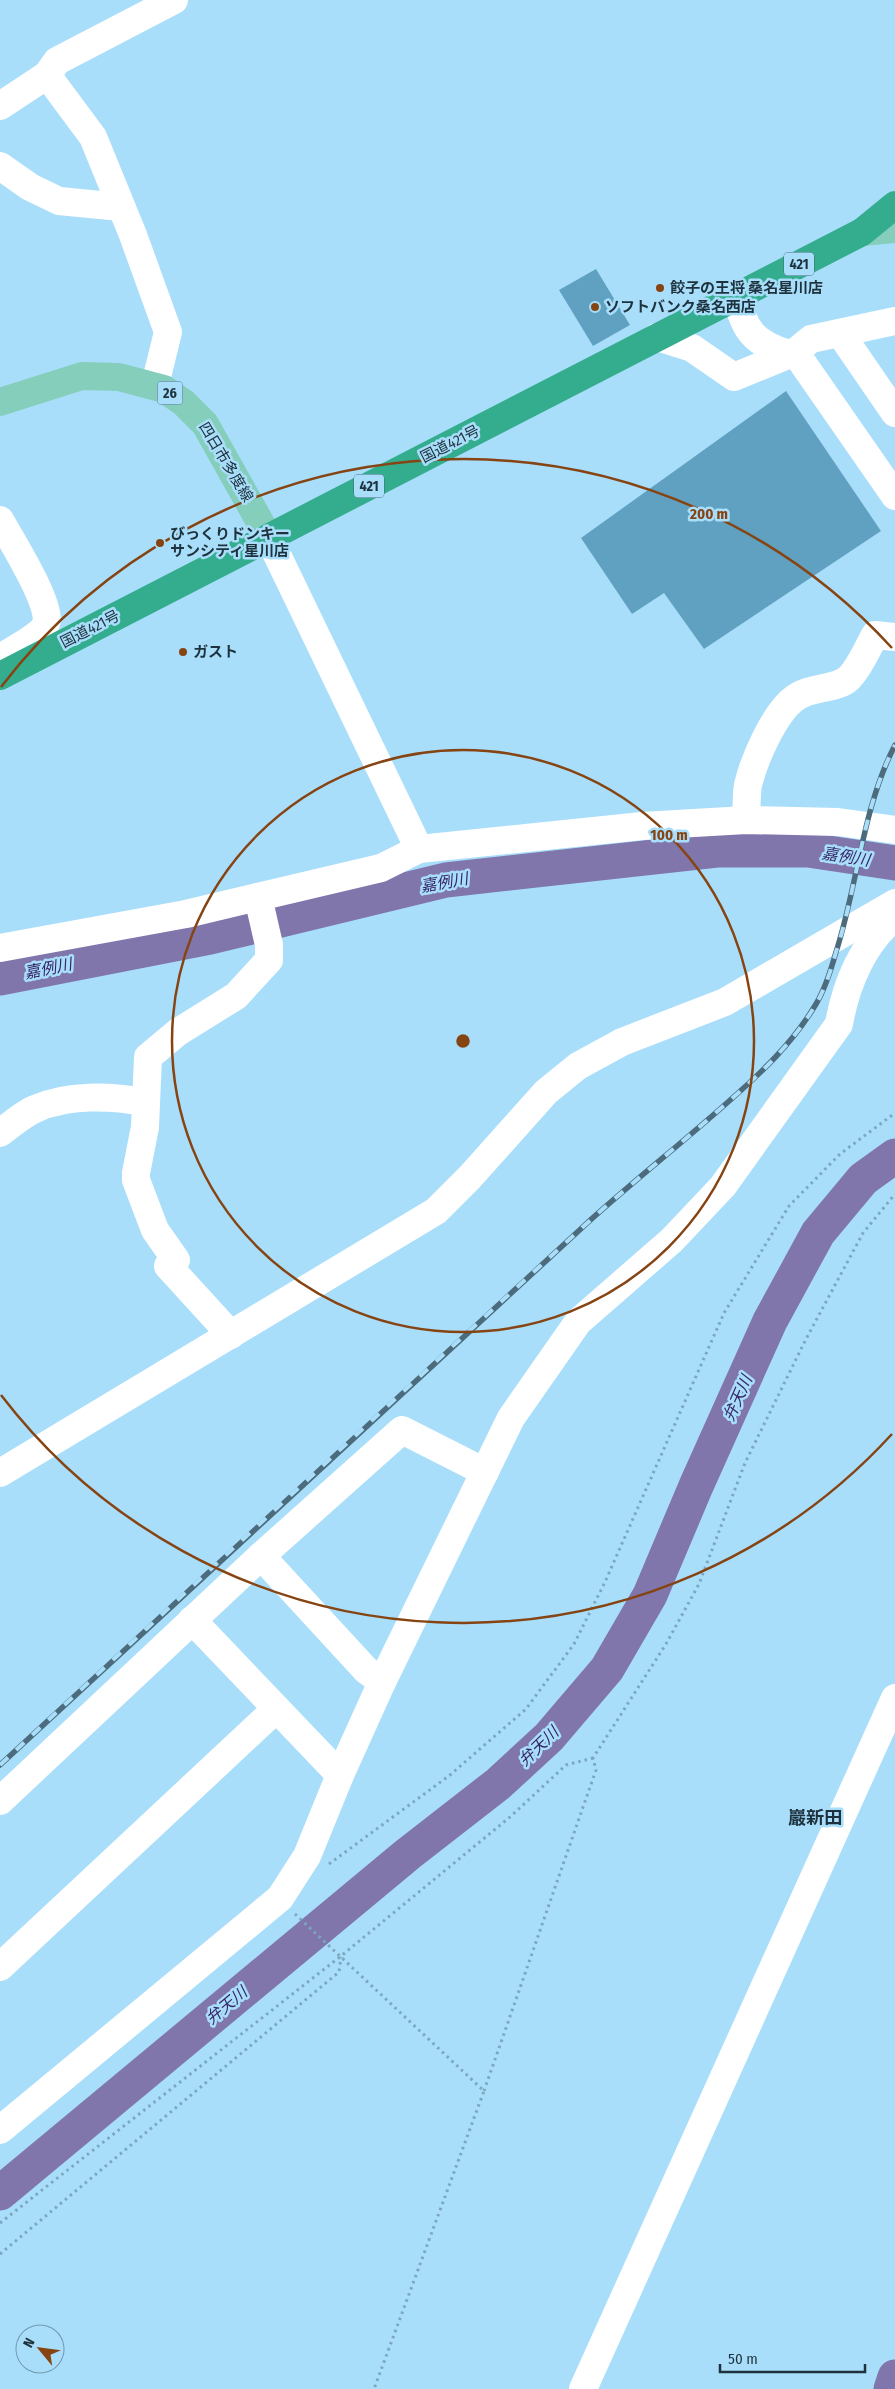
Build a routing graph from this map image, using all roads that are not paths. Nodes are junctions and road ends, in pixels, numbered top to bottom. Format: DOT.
graph roads {
  1 [pos="174,0"];
  2 [pos="47,75"];
  3 [pos="0,106"];
  4 [pos="0,166"];
  5 [pos="895,205"];
  6 [pos="121,207"];
  7 [pos="895,229"];
  8 [pos="862,232"];
  9 [pos="737,296"];
  10 [pos="894,323"];
  11 [pos="840,333"];
  12 [pos="657,337"];
  13 [pos="792,353"];
  14 [pos="155,385"];
  15 [pos="0,402"];
  16 [pos="895,413"];
  17 [pos="895,496"];
  18 [pos="0,520"];
  19 [pos="269,538"];
  20 [pos="895,637"];
  21 [pos="0,658"];
  22 [pos="0,676"];
  23 [pos="746,820"];
  24 [pos="895,830"];
  25 [pos="419,849"];
  26 [pos="259,902"];
  27 [pos="895,902"];
  28 [pos="895,917"];
  29 [pos="0,948"];
  30 [pos="145,1102"];
  31 [pos="0,1133"];
  32 [pos="231,1335"];
  33 [pos="485,1472"];
  34 [pos="0,1473"];
  35 [pos="261,1556"];
  36 [pos="192,1620"];
  37 [pos="382,1682"];
  38 [pos="895,1698"];
  39 [pos="276,1710"];
  40 [pos="340,1774"];
  41 [pos="0,1801"];
  42 [pos="0,1967"];
  43 [pos="0,2130"];
  44 [pos="583,2389"];
  1 -- 2 [label="street"];
  2 -- 3 [label="street"];
  2 -- 6 [label="street"];
  4 -- 6 [label="street"];
  5 -- 8 [label="highway, 国道421号 / 421"];
  6 -- 14 [label="street"];
  7 -- 8 [label="main road"];
  8 -- 9 [label="highway, 国道421号 / 421"];
  9 -- 12 [label="highway, 国道421号 / 421"];
  9 -- 13 [label="street"];
  10 -- 11 [label="street"];
  11 -- 13 [label="street"];
  11 -- 16 [label="street"];
  12 -- 13 [label="street"];
  12 -- 19 [label="highway, 国道421号 / 421"];
  13 -- 17 [label="street"];
  14 -- 15 [label="main road, 四日市多度線 / 26"];
  14 -- 19 [label="main road, 四日市多度線 / 26"];
  18 -- 21 [label="street"];
  19 -- 22 [label="highway, 国道421号 / 421"];
  19 -- 25 [label="street"];
  20 -- 23 [label="street"];
  23 -- 24 [label="street"];
  23 -- 25 [label="street"];
  25 -- 26 [label="street"];
  26 -- 29 [label="street"];
  26 -- 30 [label="street"];
  27 -- 32 [label="street"];
  28 -- 33 [label="street"];
  30 -- 31 [label="street"];
  30 -- 32 [label="street"];
  32 -- 34 [label="street"];
  33 -- 35 [label="street"];
  33 -- 37 [label="street"];
  35 -- 36 [label="street"];
  35 -- 37 [label="street"];
  36 -- 39 [label="street"];
  36 -- 41 [label="street"];
  37 -- 40 [label="street"];
  38 -- 44 [label="street"];
  39 -- 40 [label="street"];
  39 -- 42 [label="street"];
  40 -- 43 [label="street"];
}
